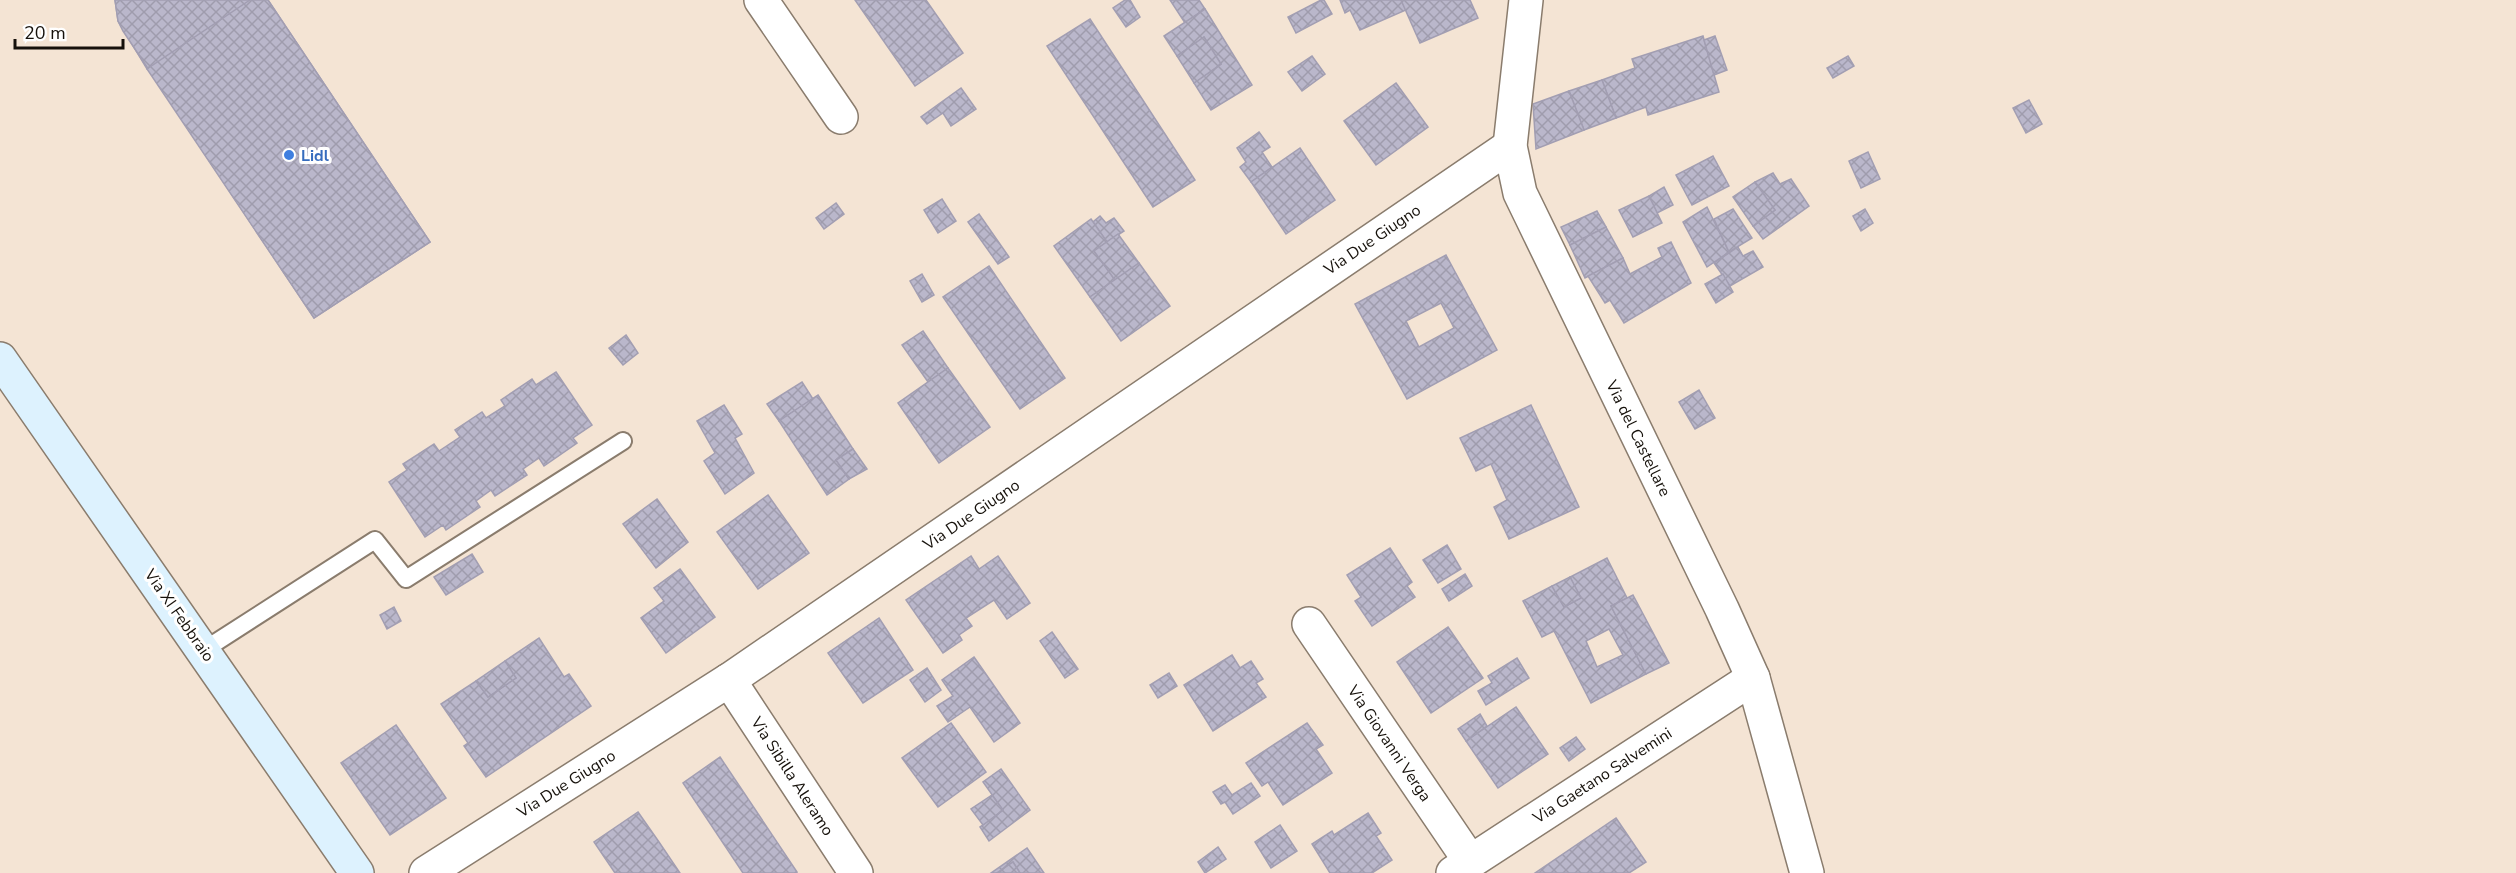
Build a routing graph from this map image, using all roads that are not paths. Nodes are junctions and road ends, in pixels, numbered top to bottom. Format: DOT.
graph roads {
  1 [pos="761,0"];
  2 [pos="1526,0"];
  3 [pos="841,117"];
  4 [pos="1510,146"];
  5 [pos="0,359"];
  6 [pos="623,441"];
  7 [pos="1309,624"];
  8 [pos="204,650"];
  9 [pos="1753,678"];
  10 [pos="729,680"];
  11 [pos="1461,867"];
  12 [pos="357,873"];
  13 [pos="426,873"];
  14 [pos="856,873"];
  15 [pos="1807,873"];
  1 -- 3 [label="street"];
  2 -- 4 [label="street, Via del Castellare"];
  4 -- 9 [label="street, Via del Castellare"];
  4 -- 10 [label="street, Via Due Giugno"];
  5 -- 8 [label="main road, Via XI Febbraio"];
  6 -- 8 [label="lane"];
  7 -- 11 [label="street, Via Giovanni Verga"];
  8 -- 12 [label="main road, Via XI Febbraio"];
  9 -- 11 [label="street, Via Gaetano Salvemini"];
  9 -- 15 [label="street, Via del Castellare"];
  10 -- 13 [label="street, Via Due Giugno"];
  10 -- 14 [label="street, Via Sibilla Aleramo"];
}
